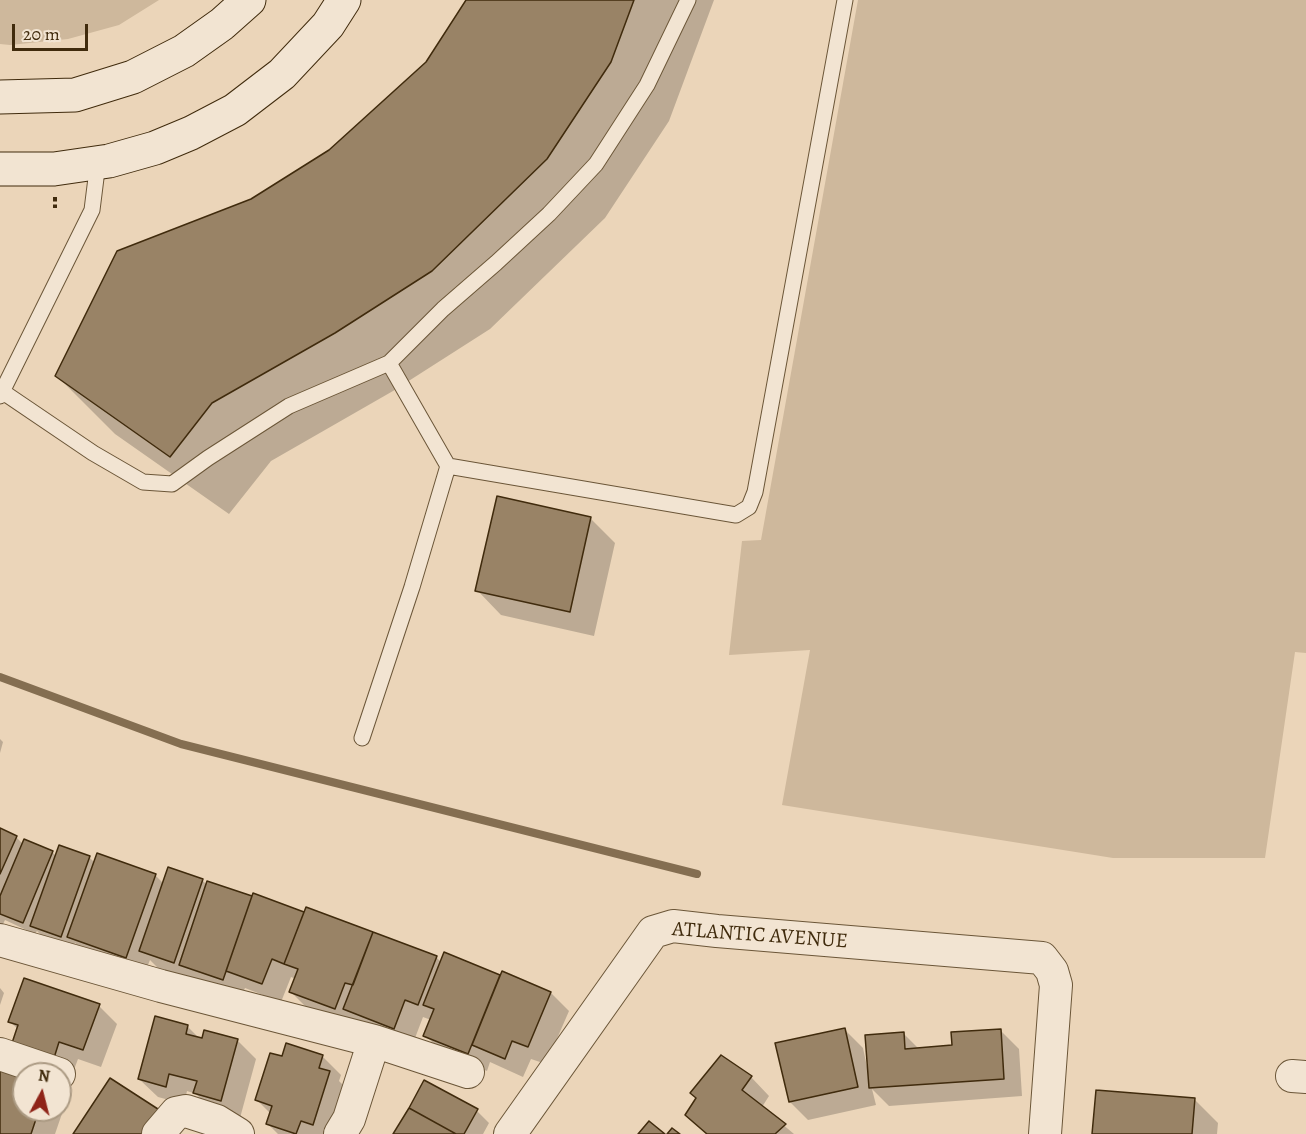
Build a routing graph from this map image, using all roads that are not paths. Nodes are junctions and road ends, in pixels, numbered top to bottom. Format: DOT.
graph roads {
  1 [pos="249,0"];
  2 [pos="344,0"];
  3 [pos="688,0"];
  4 [pos="845,0"];
  5 [pos="0,97"];
  6 [pos="98,162"];
  7 [pos="0,169"];
  8 [pos="389,363"];
  9 [pos="1,394"];
  10 [pos="448,466"];
  11 [pos="362,738"];
  12 [pos="2,948"];
  13 [pos="374,1041"];
  14 [pos="0,1054"];
  15 [pos="23,1062"];
  16 [pos="468,1072"];
  17 [pos="221,1130"];
  18 [pos="158,1134"];
  19 [pos="340,1134"];
  20 [pos="510,1134"];
  21 [pos="1045,1134"];
  1 -- 5 [label="street"];
  2 -- 6 [label="street"];
  3 -- 8 [label="lane"];
  4 -- 10 [label="lane"];
  6 -- 7 [label="street"];
  6 -- 9 [label="lane"];
  8 -- 9 [label="lane"];
  8 -- 10 [label="lane"];
  10 -- 11 [label="lane"];
  12 -- 13 [label="street"];
  13 -- 16 [label="street"];
  13 -- 19 [label="street"];
  14 -- 15 [label="street"];
  17 -- 18 [label="street"];
  20 -- 21 [label="street, ATLANTIC AVENUE"];
}
